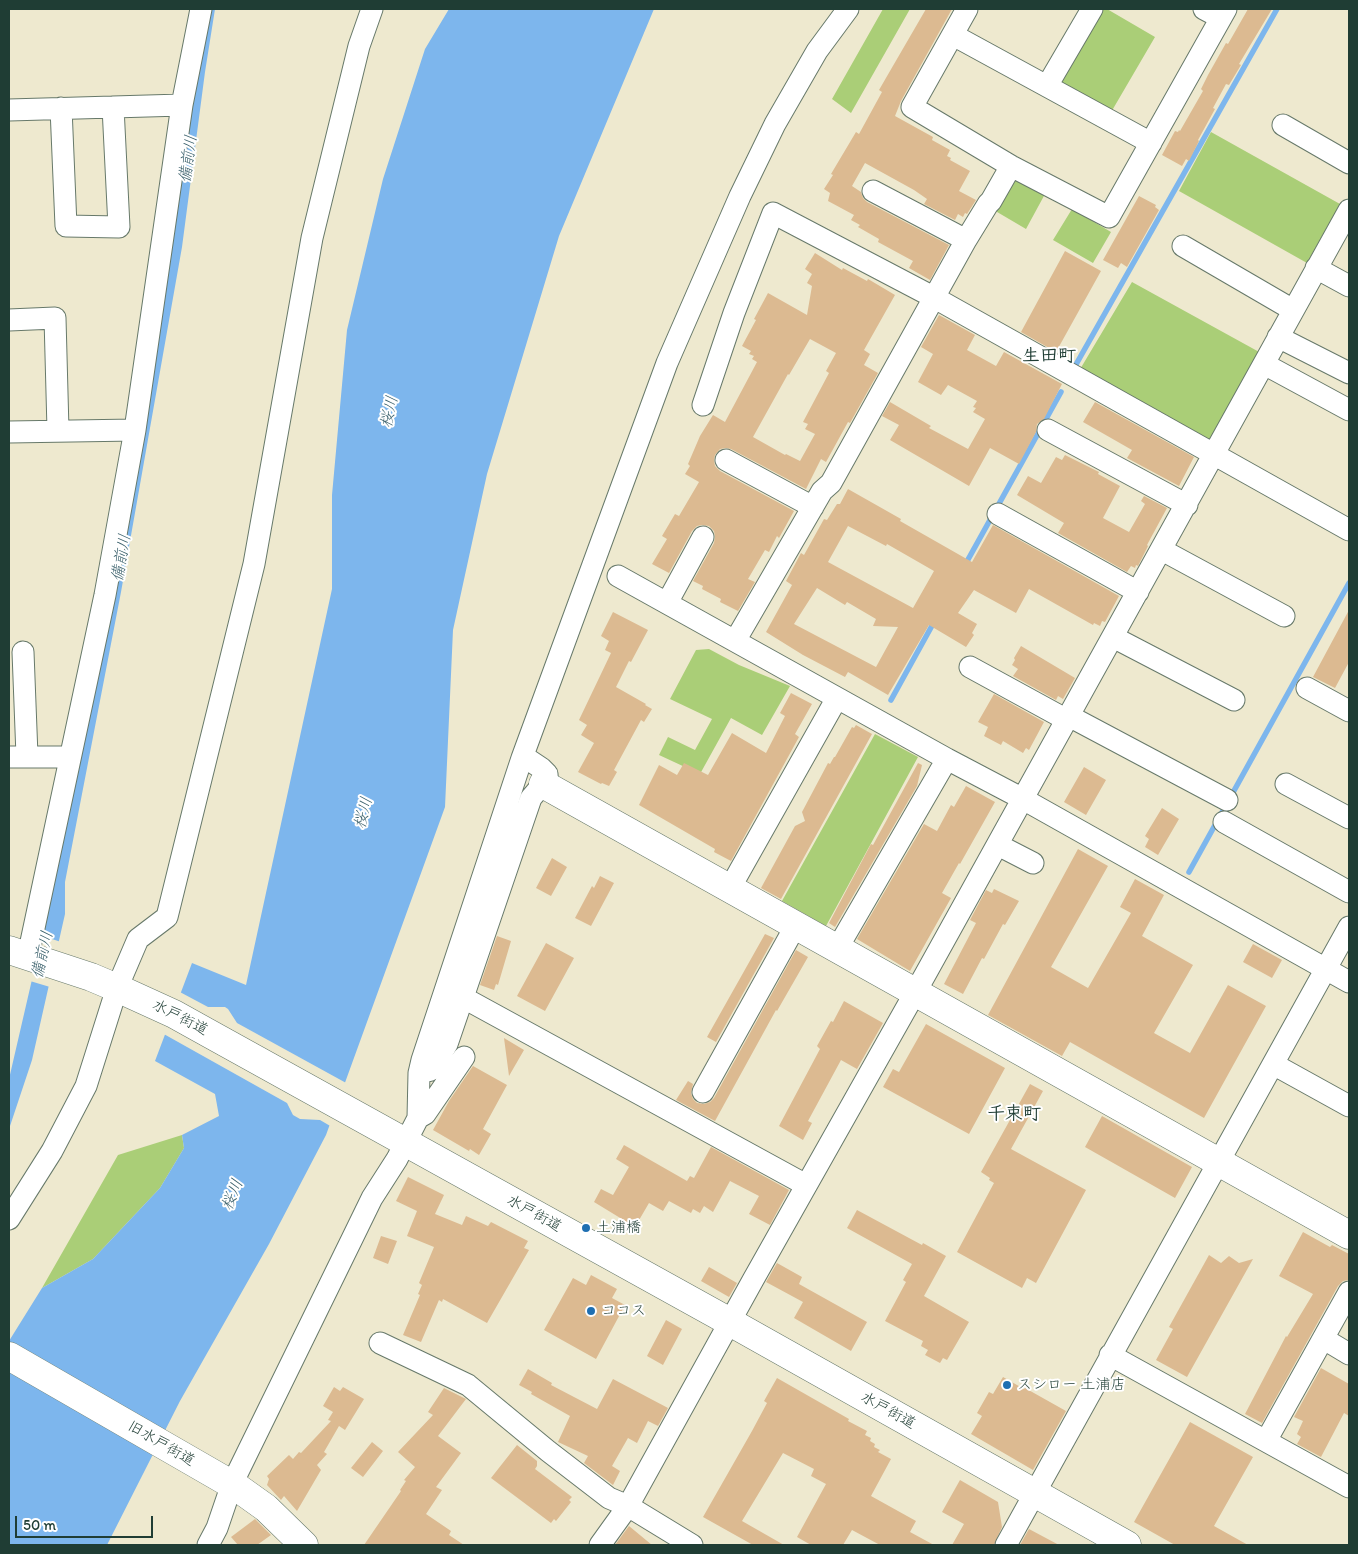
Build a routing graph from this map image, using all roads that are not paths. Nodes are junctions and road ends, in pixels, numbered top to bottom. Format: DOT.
graph roads {
  1 [pos="201,9"];
  2 [pos="372,9"];
  3 [pos="848,9"];
  4 [pos="967,9"];
  5 [pos="1092,9"];
  6 [pos="1217,12"];
  7 [pos="952,34"];
  8 [pos="1047,86"];
  9 [pos="182,105"];
  10 [pos="113,107"];
  11 [pos="61,108"];
  12 [pos="9,110"];
  13 [pos="1283,125"];
  14 [pos="1151,143"];
  15 [pos="1349,163"];
  16 [pos="1011,166"];
  17 [pos="873,191"];
  18 [pos="1349,210"];
  19 [pos="966,240"];
  20 [pos="1183,246"];
  21 [pos="1316,268"];
  22 [pos="1349,286"];
  23 [pos="935,298"];
  24 [pos="1293,310"];
  25 [pos="9,320"];
  26 [pos="1278,337"];
  27 [pos="1264,364"];
  28 [pos="1349,373"];
  29 [pos="703,405"];
  30 [pos="1349,410"];
  31 [pos="58,430"];
  32 [pos="135,430"];
  33 [pos="1048,430"];
  34 [pos="9,432"];
  35 [pos="1215,454"];
  36 [pos="726,460"];
  37 [pos="1187,504"];
  38 [pos="813,506"];
  39 [pos="998,514"];
  40 [pos="1349,530"];
  41 [pos="703,537"];
  42 [pos="1162,550"];
  43 [pos="618,576"];
  44 [pos="1138,592"];
  45 [pos="667,603"];
  46 [pos="1284,616"];
  47 [pos="1113,638"];
  48 [pos="735,641"];
  49 [pos="23,652"];
  50 [pos="970,668"];
  51 [pos="1308,688"];
  52 [pos="837,698"];
  53 [pos="1234,700"];
  54 [pos="1349,711"];
  55 [pos="1068,718"];
  56 [pos="18,756"];
  57 [pos="523,756"];
  58 [pos="70,757"];
  59 [pos="947,760"];
  60 [pos="1286,784"];
  61 [pos="546,785"];
  62 [pos="1023,799"];
  63 [pos="1226,800"];
  64 [pos="1349,818"];
  65 [pos="1224,822"];
  66 [pos="998,845"];
  67 [pos="1033,863"];
  68 [pos="730,888"];
  69 [pos="1349,892"];
  70 [pos="796,925"];
  71 [pos="1349,927"];
  72 [pos="837,949"];
  73 [pos="24,955"];
  74 [pos="1326,969"];
  75 [pos="1349,982"];
  76 [pos="126,992"];
  77 [pos="916,993"];
  78 [pos="464,998"];
  79 [pos="464,1057"];
  80 [pos="1273,1064"];
  81 [pos="419,1073"];
  82 [pos="703,1092"];
  83 [pos="1349,1106"];
  84 [pos="418,1118"];
  85 [pos="398,1138"];
  86 [pos="1218,1163"];
  87 [pos="806,1185"];
  88 [pos="9,1219"];
  89 [pos="1349,1235"];
  90 [pos="1349,1292"];
  91 [pos="730,1322"];
  92 [pos="1324,1339"];
  93 [pos="380,1343"];
  94 [pos="1349,1354"];
  95 [pos="1110,1355"];
  96 [pos="9,1356"];
  97 [pos="1266,1441"];
  98 [pos="226,1481"];
  99 [pos="1349,1487"];
  100 [pos="1035,1493"];
  101 [pos="628,1506"];
  102 [pos="208,1545"];
  103 [pos="304,1545"];
  104 [pos="600,1545"];
  105 [pos="692,1545"];
  106 [pos="1006,1545"];
  107 [pos="1127,1545"];
  1 -- 9 [label="street"];
  2 -- 76 [label="street"];
  3 -- 57 [label="street"];
  4 -- 7 [label="street"];
  5 -- 8 [label="street"];
  6 -- 14 [label="street"];
  7 -- 8 [label="street"];
  7 -- 16 [label="street"];
  8 -- 14 [label="street"];
  9 -- 10 [label="street"];
  9 -- 32 [label="street"];
  10 -- 11 [label="street"];
  10 -- 11 [label="street"];
  11 -- 12 [label="street"];
  13 -- 15 [label="street"];
  14 -- 16 [label="street"];
  16 -- 19 [label="street"];
  17 -- 19 [label="street"];
  18 -- 21 [label="street"];
  19 -- 23 [label="street"];
  20 -- 24 [label="street"];
  21 -- 22 [label="street"];
  21 -- 24 [label="street"];
  23 -- 29 [label="street"];
  23 -- 35 [label="street"];
  23 -- 38 [label="street"];
  24 -- 26 [label="street"];
  25 -- 31 [label="street"];
  26 -- 27 [label="street"];
  26 -- 28 [label="street"];
  27 -- 30 [label="street"];
  27 -- 35 [label="street"];
  31 -- 32 [label="street"];
  31 -- 34 [label="street"];
  32 -- 58 [label="street"];
  33 -- 37 [label="street"];
  35 -- 37 [label="street"];
  35 -- 40 [label="street"];
  36 -- 38 [label="street"];
  37 -- 42 [label="street"];
  38 -- 48 [label="street"];
  39 -- 44 [label="street"];
  41 -- 45 [label="street"];
  42 -- 44 [label="street"];
  42 -- 46 [label="street"];
  43 -- 45 [label="street"];
  44 -- 47 [label="street"];
  45 -- 48 [label="street"];
  47 -- 53 [label="street"];
  47 -- 55 [label="street"];
  48 -- 52 [label="street"];
  49 -- 56 [label="street"];
  50 -- 55 [label="street"];
  51 -- 54 [label="street"];
  52 -- 59 [label="street"];
  52 -- 68 [label="street"];
  55 -- 62 [label="street"];
  55 -- 63 [label="street"];
  56 -- 58 [label="street"];
  57 -- 61 [label="street"];
  57 -- 81 [label="street"];
  58 -- 73 [label="street"];
  59 -- 62 [label="street"];
  59 -- 72 [label="street"];
  60 -- 64 [label="street"];
  61 -- 68 [label="main road"];
  61 -- 78 [label="street"];
  62 -- 66 [label="street"];
  62 -- 74 [label="street"];
  65 -- 69 [label="street"];
  66 -- 67 [label="street"];
  66 -- 77 [label="street"];
  68 -- 70 [label="main road"];
  70 -- 72 [label="main road"];
  70 -- 82 [label="street"];
  71 -- 74 [label="street"];
  72 -- 77 [label="main road"];
  73 -- 76 [label="main road, 水戸街道"];
  74 -- 75 [label="street"];
  74 -- 80 [label="street"];
  76 -- 85 [label="main road, 水戸街道"];
  76 -- 88 [label="street"];
  77 -- 86 [label="main road"];
  77 -- 87 [label="street"];
  78 -- 81 [label="street"];
  78 -- 87 [label="street"];
  79 -- 84 [label="street"];
  80 -- 83 [label="street"];
  80 -- 86 [label="street"];
  81 -- 84 [label="street"];
  84 -- 85 [label="street"];
  85 -- 91 [label="main road, 水戸街道"];
  85 -- 98 [label="street"];
  86 -- 89 [label="main road"];
  86 -- 95 [label="street"];
  87 -- 91 [label="street"];
  90 -- 92 [label="street"];
  91 -- 100 [label="main road, 水戸街道"];
  91 -- 101 [label="street"];
  92 -- 94 [label="street"];
  92 -- 97 [label="street"];
  93 -- 101 [label="street"];
  95 -- 97 [label="street"];
  95 -- 100 [label="street"];
  96 -- 98 [label="main road, 旧水戸街道"];
  97 -- 99 [label="street"];
  98 -- 102 [label="street"];
  98 -- 103 [label="main road, 旧水戸街道"];
  100 -- 106 [label="street"];
  100 -- 107 [label="main road, 水戸街道"];
  101 -- 104 [label="street"];
  101 -- 105 [label="street"];
}
